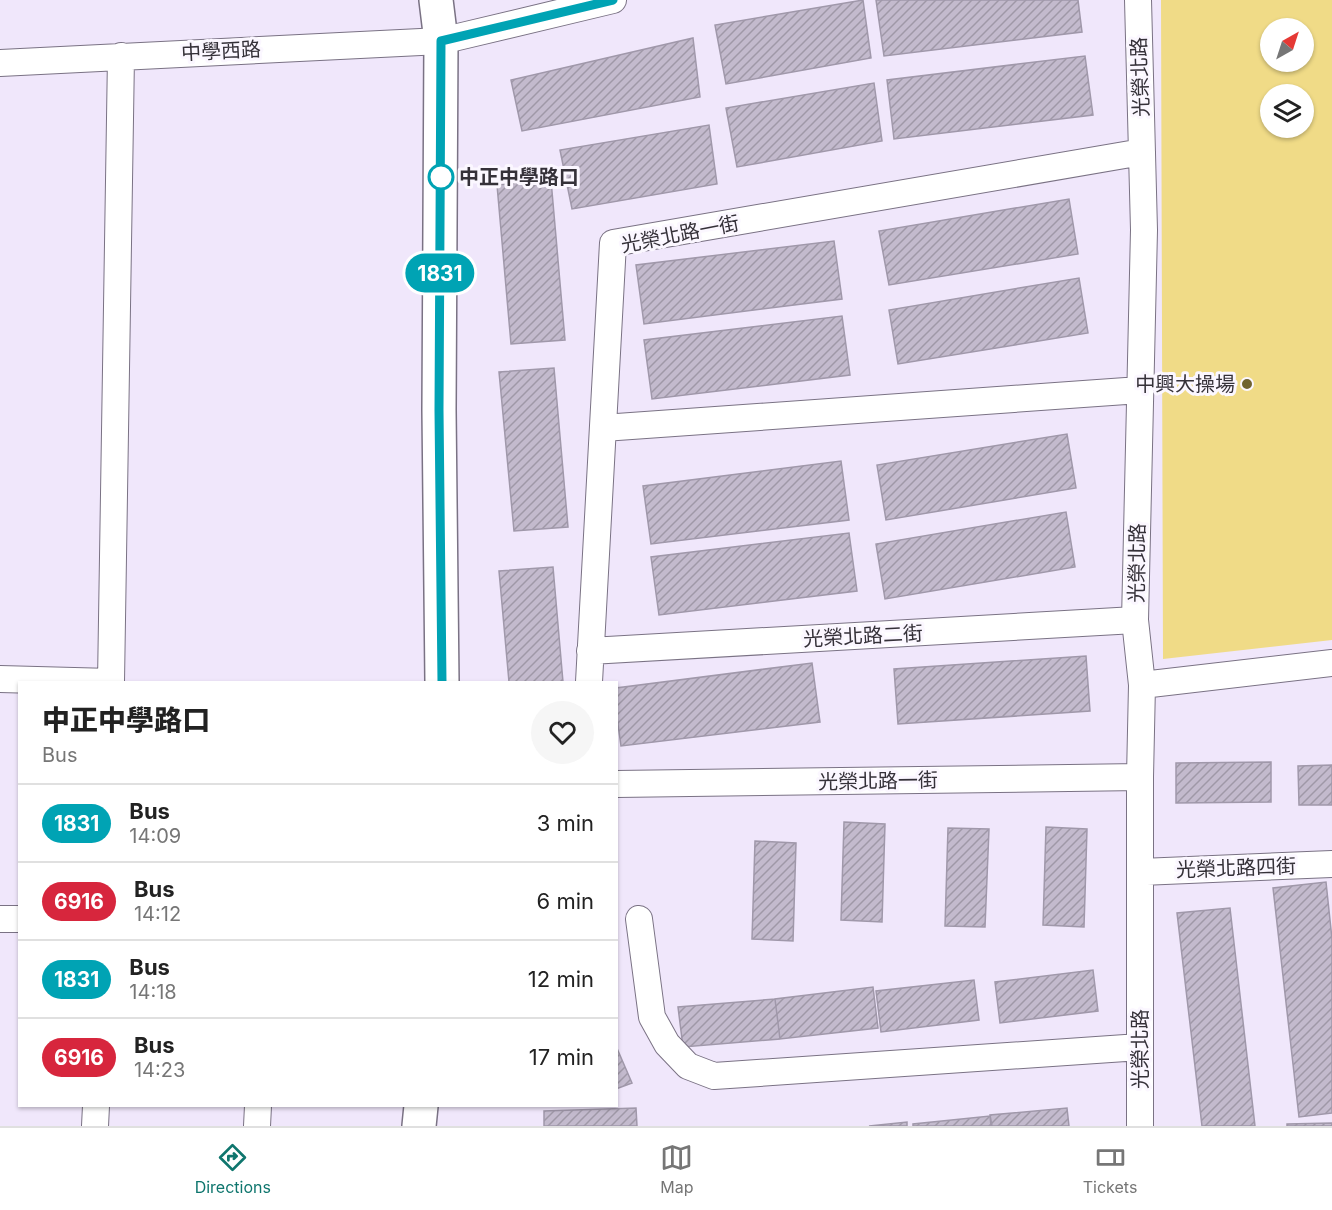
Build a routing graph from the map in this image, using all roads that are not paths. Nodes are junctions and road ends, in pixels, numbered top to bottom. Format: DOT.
graph roads {
  1 [pos="436,0"];
  2 [pos="613,0"];
  3 [pos="1138,0"];
  4 [pos="441,41"];
  5 [pos="121,56"];
  6 [pos="0,63"];
  7 [pos="1142,152"];
  8 [pos="1140,390"];
  9 [pos="603,428"];
  10 [pos="1135,620"];
  11 [pos="590,651"];
  12 [pos="1332,663"];
  13 [pos="0,680"];
  14 [pos="56,681"];
  15 [pos="111,681"];
  16 [pos="442,681"];
  17 [pos="589,681"];
  18 [pos="1142,685"];
  19 [pos="1140,777"];
  20 [pos="618,784"];
  21 [pos="1332,864"];
  22 [pos="1141,872"];
  23 [pos="0,919"];
  24 [pos="18,919"];
  25 [pos="639,919"];
  26 [pos="1140,1047"];
  27 [pos="96,1107"];
  28 [pos="258,1107"];
  29 [pos="421,1107"];
  30 [pos="95,1126"];
  31 [pos="257,1126"];
  32 [pos="419,1126"];
  33 [pos="1140,1126"];
  1 -- 4 [label="main road"];
  2 -- 4 [label="street, 中學西路"];
  3 -- 7 [label="street, 光榮北路"];
  4 -- 5 [label="street, 中學西路"];
  4 -- 16 [label="main road"];
  5 -- 6 [label="street, 中學西路"];
  5 -- 15 [label="street"];
  7 -- 8 [label="street, 光榮北路"];
  7 -- 9 [label="street, 光榮北路一街"];
  8 -- 9 [label="street"];
  8 -- 10 [label="street, 光榮北路"];
  9 -- 11 [label="street, 光榮北路一街"];
  10 -- 11 [label="street, 光榮北路二街"];
  10 -- 18 [label="street, 光榮北路"];
  11 -- 17 [label="street, 光榮北路一街"];
  12 -- 18 [label="street"];
  13 -- 14 [label="street"];
  18 -- 19 [label="street, 光榮北路"];
  19 -- 20 [label="street, 光榮北路一街"];
  19 -- 22 [label="street, 光榮北路"];
  21 -- 22 [label="street, 光榮北路四街"];
  22 -- 26 [label="street, 光榮北路"];
  23 -- 24 [label="street"];
  25 -- 26 [label="street"];
  26 -- 33 [label="street, 光榮北路"];
  27 -- 30 [label="street"];
  28 -- 31 [label="street"];
  29 -- 32 [label="main road"];
}
